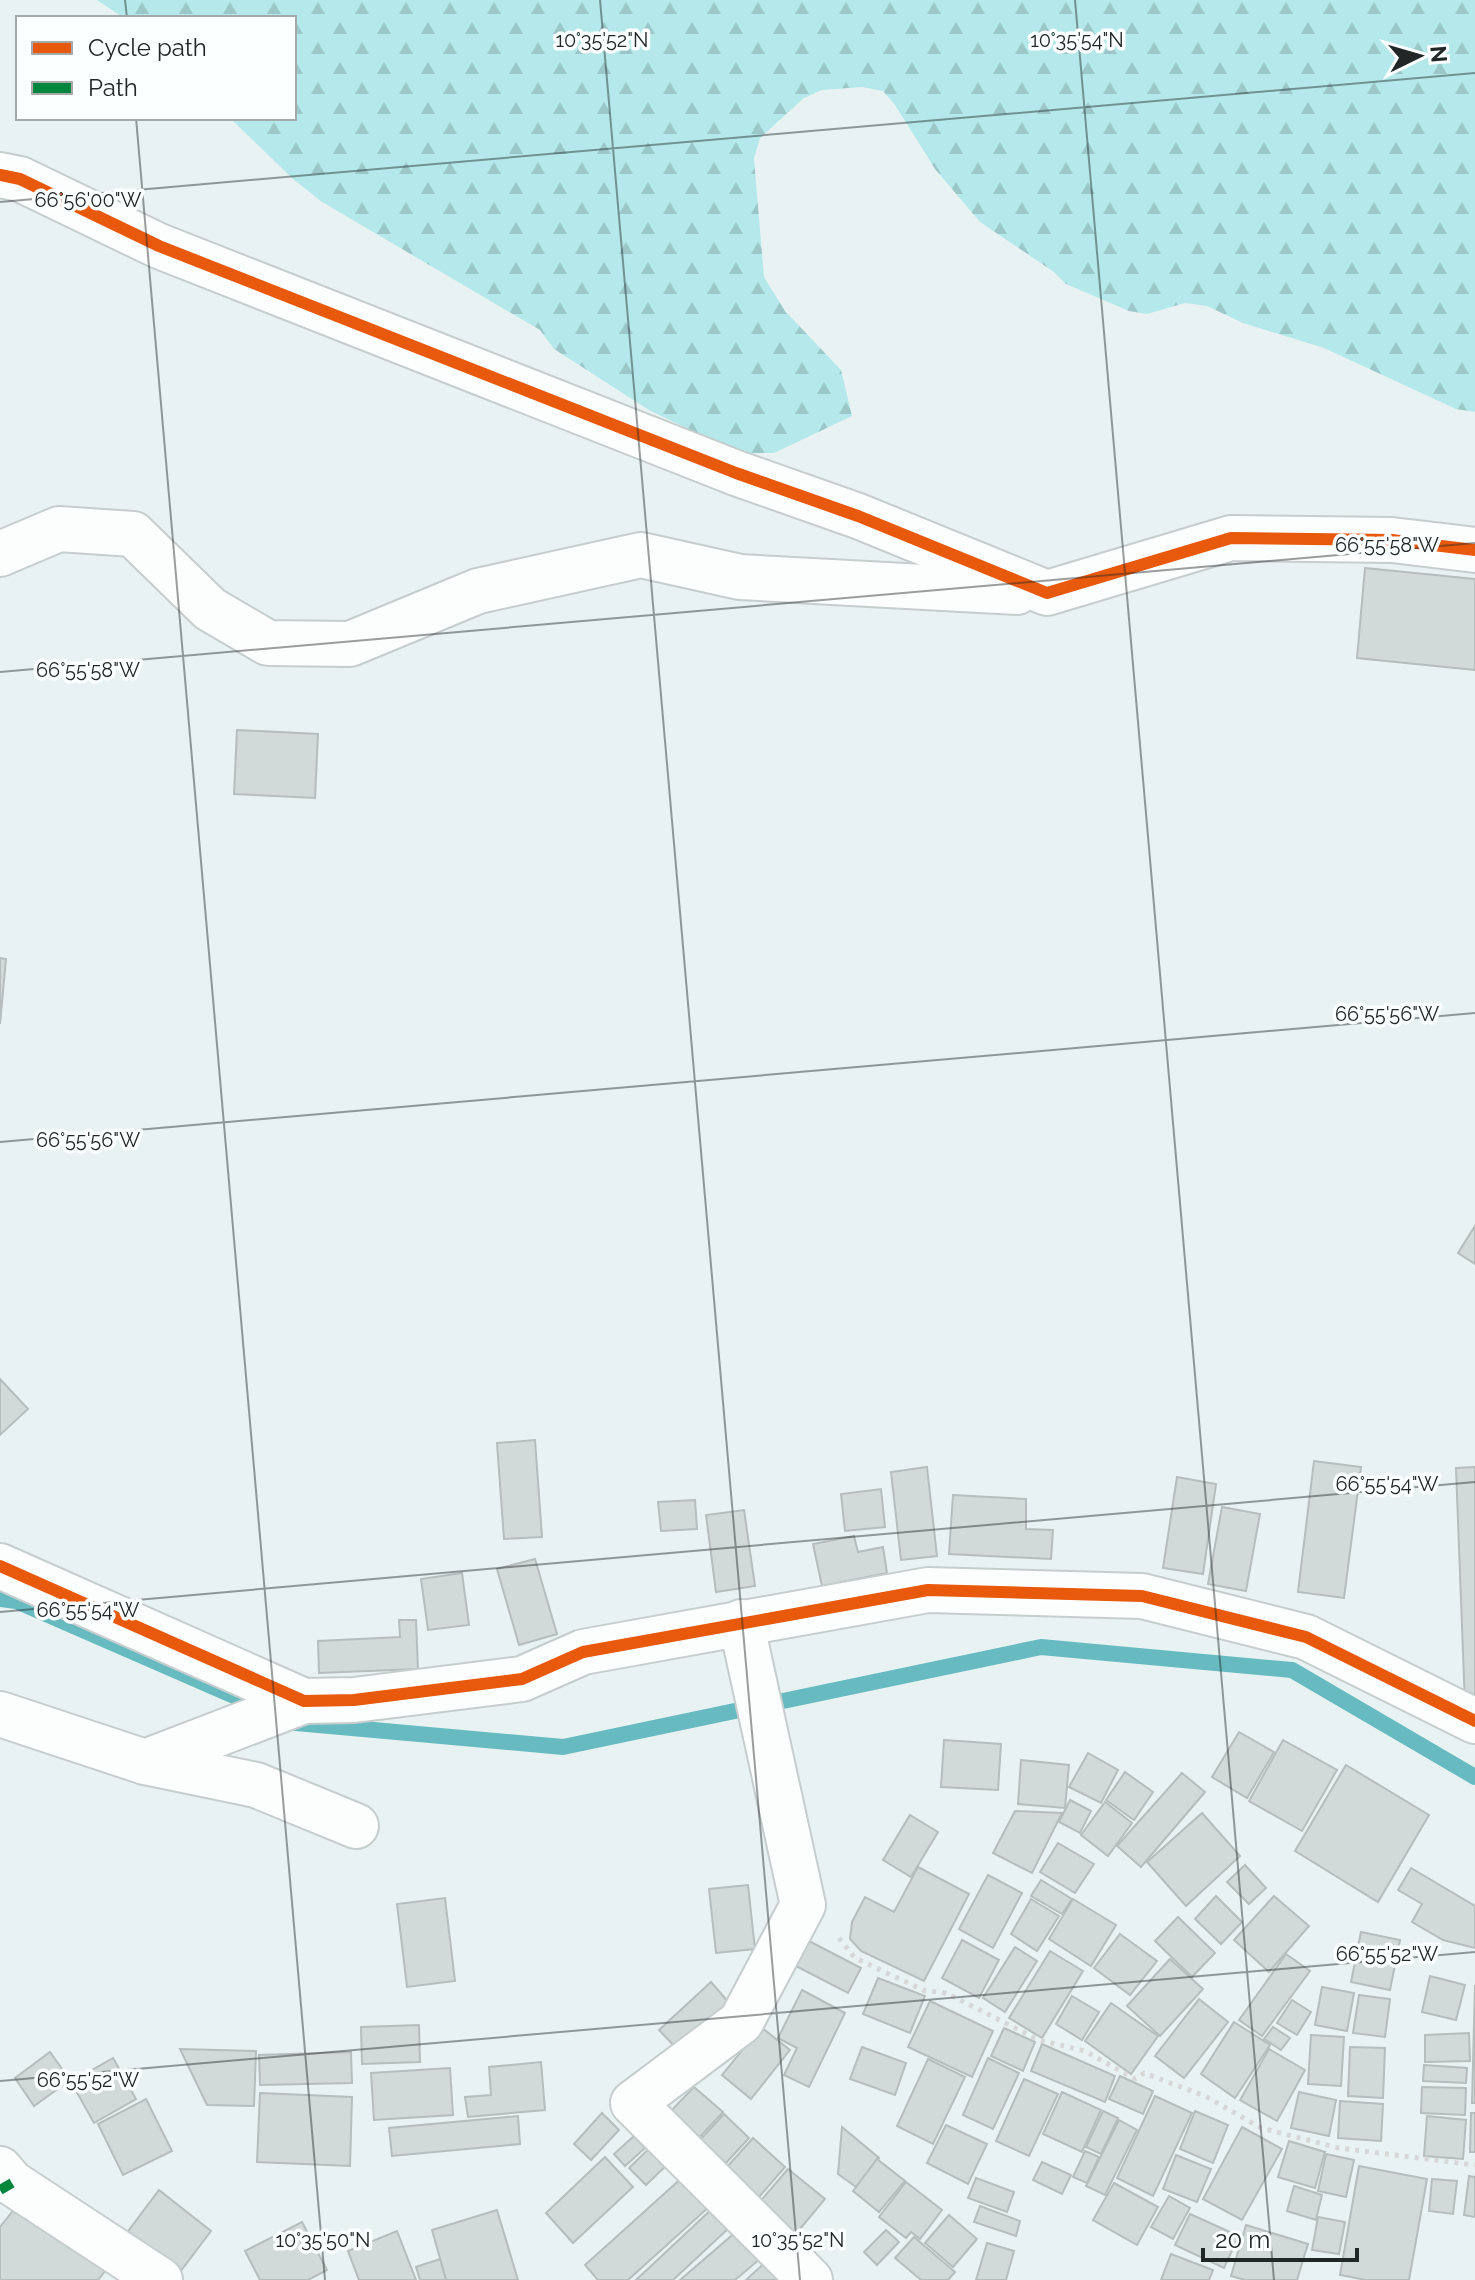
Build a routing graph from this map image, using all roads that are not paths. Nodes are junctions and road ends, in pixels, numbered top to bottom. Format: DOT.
graph roads {
  1 [pos="0,175"];
  2 [pos="1475,550"];
  3 [pos="0,554"];
  4 [pos="1047,593"];
  5 [pos="0,1566"];
  6 [pos="741,1622"];
  7 [pos="304,1701"];
  8 [pos="0,1714"];
  9 [pos="1475,1721"];
  10 [pos="145,1762"];
  11 [pos="356,1826"];
  12 [pos="4,2180"];
  13 [pos="160,2280"];
  14 [pos="810,2280"];
  1 -- 4 [label="street"];
  2 -- 4 [label="street"];
  3 -- 4 [label="street"];
  5 -- 7 [label="street"];
  6 -- 7 [label="street"];
  6 -- 9 [label="street"];
  6 -- 14 [label="street"];
  7 -- 10 [label="street"];
  8 -- 10 [label="street"];
  10 -- 11 [label="street"];
  12 -- 13 [label="street"];
}
